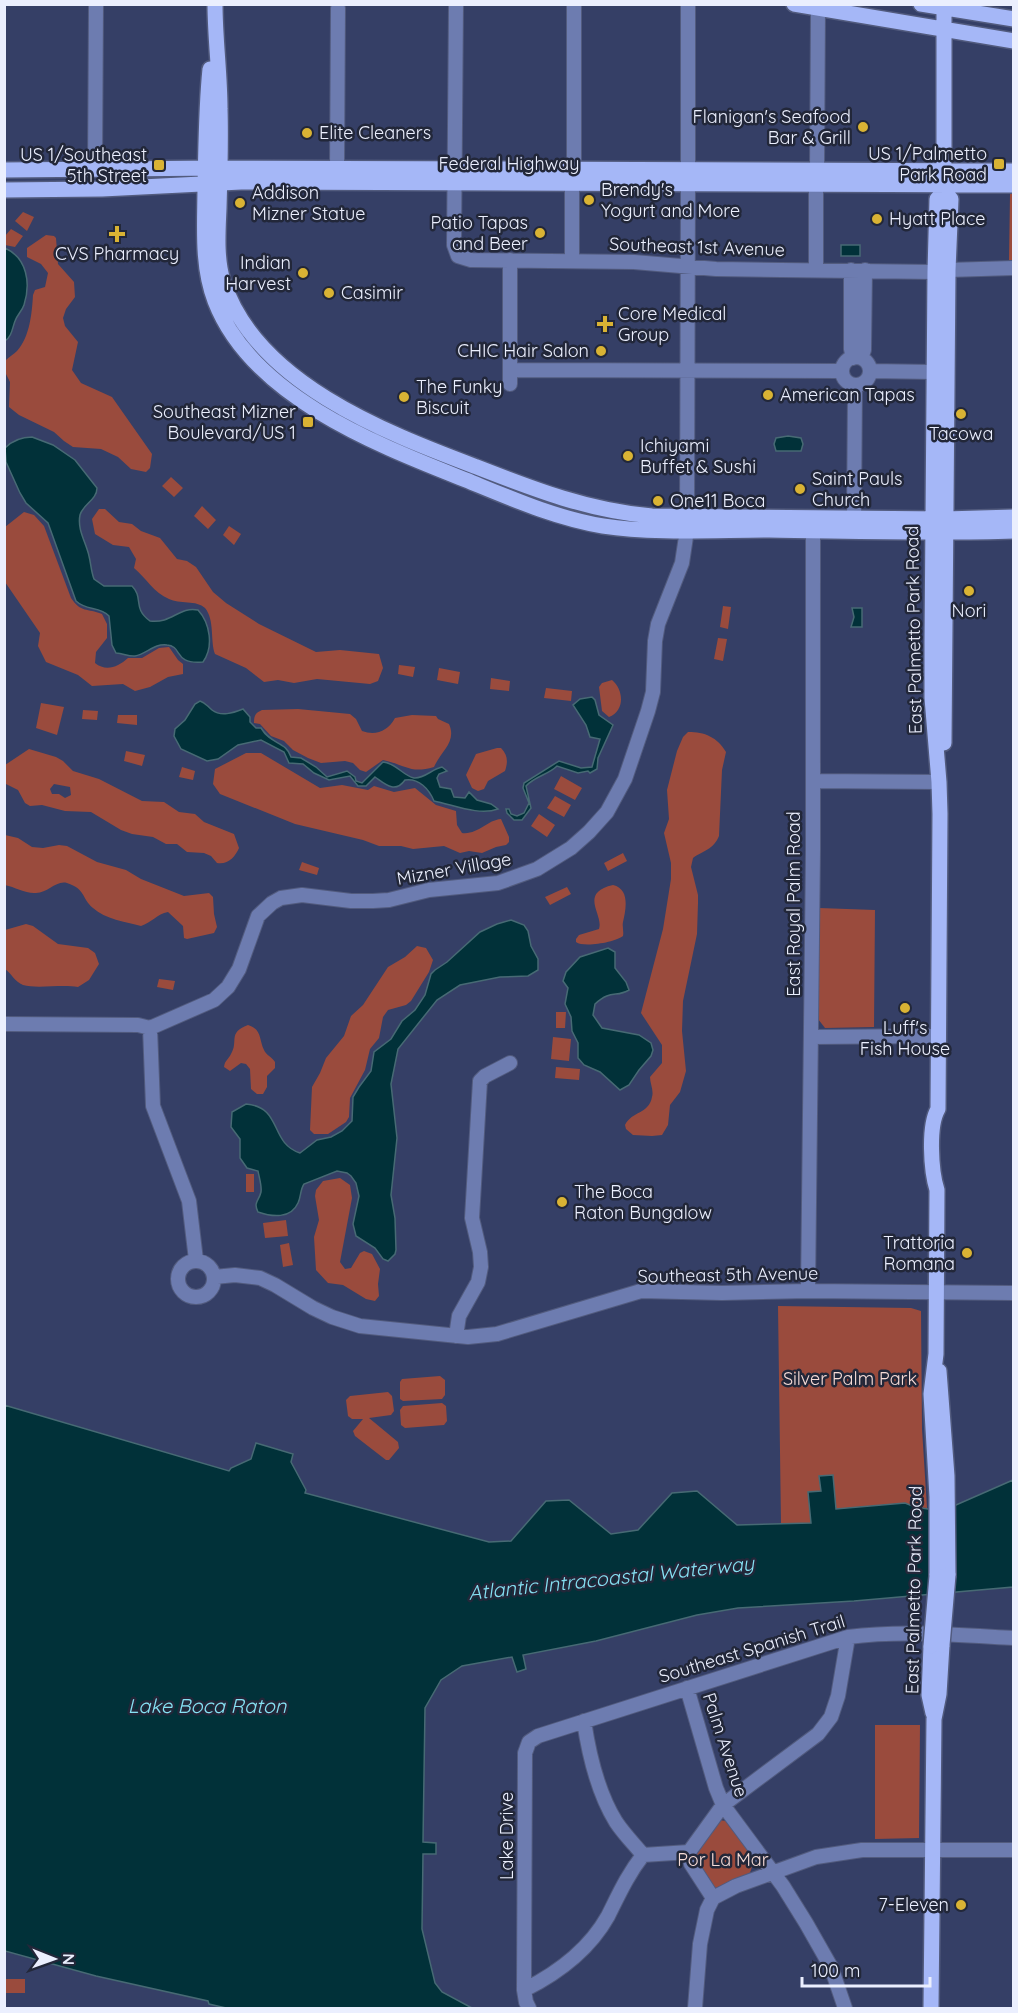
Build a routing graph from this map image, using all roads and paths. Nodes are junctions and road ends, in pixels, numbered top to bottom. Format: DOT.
graph roads {
  1 [pos="96,4"];
  2 [pos="215,4"];
  3 [pos="456,4"];
  4 [pos="574,4"];
  5 [pos="688,4"];
  6 [pos="794,4"];
  7 [pos="921,4"];
  8 [pos="945,6"];
  9 [pos="338,8"];
  10 [pos="818,9"];
  11 [pos="1014,19"];
  12 [pos="945,30"];
  13 [pos="1014,41"];
  14 [pos="337,169"];
  15 [pos="4,170"];
  16 [pos="95,170"];
  17 [pos="1014,171"];
  18 [pos="213,176"];
  19 [pos="454,176"];
  20 [pos="573,176"];
  21 [pos="688,177"];
  22 [pos="816,178"];
  23 [pos="317,183"];
  24 [pos="944,183"];
  25 [pos="1014,185"];
  26 [pos="4,190"];
  27 [pos="510,260"];
  28 [pos="572,261"];
  29 [pos="688,267"];
  30 [pos="1014,268"];
  31 [pos="816,269"];
  32 [pos="858,270"];
  33 [pos="941,271"];
  34 [pos="857,358"];
  35 [pos="510,370"];
  36 [pos="688,371"];
  37 [pos="842,371"];
  38 [pos="870,371"];
  39 [pos="934,372"];
  40 [pos="510,384"];
  41 [pos="855,385"];
  42 [pos="1014,517"];
  43 [pos="854,518"];
  44 [pos="688,523"];
  45 [pos="813,524"];
  46 [pos="939,526"];
  47 [pos="1014,531"];
  48 [pos="813,781"];
  49 [pos="939,782"];
  50 [pos="4,1024"];
  51 [pos="150,1028"];
  52 [pos="938,1036"];
  53 [pos="811,1037"];
  54 [pos="510,1063"];
  55 [pos="196,1260"];
  56 [pos="214,1277"];
  57 [pos="808,1291"];
  58 [pos="937,1292"];
  59 [pos="1014,1293"];
  60 [pos="456,1336"];
  61 [pos="848,1637"];
  62 [pos="1014,1638"];
  63 [pos="936,1642"];
  64 [pos="687,1688"];
  65 [pos="584,1721"];
  66 [pos="723,1805"];
  67 [pos="933,1850"];
  68 [pos="1014,1850"];
  69 [pos="689,1851"];
  70 [pos="643,1854"];
  71 [pos="773,1874"];
  72 [pos="713,1898"];
  73 [pos="524,1990"];
  74 [pos="529,2008"];
  75 [pos="694,2008"];
  76 [pos="845,2008"];
  77 [pos="931,2008"];
  1 -- 16 [label="street"];
  2 -- 18 [label="main road"];
  3 -- 19 [label="street"];
  4 -- 20 [label="street"];
  5 -- 21 [label="street, Mizner Village"];
  6 -- 10 [label="main road"];
  7 -- 8 [label="main road"];
  8 -- 11 [label="main road"];
  8 -- 12 [label="main road, East Palmetto Park Road"];
  9 -- 14 [label="street"];
  10 -- 12 [label="main road"];
  10 -- 22 [label="street"];
  12 -- 13 [label="main road"];
  12 -- 24 [label="main road, East Palmetto Park Road"];
  14 -- 18 [label="main road, Federal Highway"];
  14 -- 19 [label="main road, Federal Highway"];
  14 -- 23 [label="main road"];
  15 -- 16 [label="main road, Federal Highway"];
  16 -- 18 [label="main road, Federal Highway"];
  17 -- 24 [label="main road, Federal Highway"];
  18 -- 23 [label="main road, Federal Highway"];
  18 -- 26 [label="main road, Federal Highway"];
  18 -- 44 [label="main road"];
  19 -- 20 [label="main road, Federal Highway"];
  19 -- 23 [label="main road, Federal Highway"];
  19 -- 27 [label="street, Southeast 1st Avenue"];
  20 -- 21 [label="main road, Federal Highway"];
  20 -- 21 [label="main road, Federal Highway"];
  20 -- 28 [label="street"];
  21 -- 22 [label="main road, Federal Highway"];
  21 -- 22 [label="main road, Federal Highway"];
  21 -- 29 [label="street, Mizner Village"];
  22 -- 24 [label="main road, Federal Highway"];
  22 -- 31 [label="street"];
  24 -- 25 [label="main road, Federal Highway"];
  24 -- 33 [label="main road, East Palmetto Park Road"];
  27 -- 28 [label="street, Southeast 1st Avenue"];
  27 -- 35 [label="street"];
  28 -- 29 [label="street, Southeast 1st Avenue"];
  29 -- 31 [label="street, Southeast 1st Avenue"];
  29 -- 36 [label="street, Mizner Village"];
  30 -- 33 [label="street, Southeast 1st Avenue"];
  31 -- 32 [label="street, Southeast 1st Avenue"];
  32 -- 33 [label="street, Southeast 1st Avenue"];
  32 -- 34 [label="street"];
  33 -- 39 [label="main road, East Palmetto Park Road"];
  33 -- 46 [label="main road, East Palmetto Park Road"];
  34 -- 37 [label="street"];
  34 -- 38 [label="street"];
  35 -- 36 [label="street"];
  35 -- 40 [label="street"];
  36 -- 37 [label="street"];
  36 -- 44 [label="street, Mizner Village"];
  37 -- 41 [label="street"];
  38 -- 39 [label="street"];
  38 -- 41 [label="street"];
  39 -- 46 [label="main road, East Palmetto Park Road"];
  41 -- 43 [label="street"];
  42 -- 46 [label="main road"];
  43 -- 45 [label="main road"];
  43 -- 46 [label="main road"];
  44 -- 45 [label="main road"];
  44 -- 51 [label="street, Mizner Village"];
  45 -- 46 [label="main road"];
  45 -- 48 [label="street, East Royal Palm Road"];
  46 -- 47 [label="main road"];
  46 -- 49 [label="main road, East Palmetto Park Road"];
  48 -- 49 [label="street"];
  48 -- 53 [label="street, East Royal Palm Road"];
  49 -- 52 [label="main road, East Palmetto Park Road"];
  50 -- 51 [label="street, Mizner Village"];
  51 -- 55 [label="street"];
  52 -- 53 [label="street"];
  52 -- 58 [label="main road, East Palmetto Park Road"];
  53 -- 57 [label="street, East Royal Palm Road"];
  54 -- 60 [label="street"];
  55 -- 56 [label="street"];
  55 -- 56 [label="street"];
  56 -- 60 [label="street, Southeast 5th Avenue"];
  57 -- 58 [label="street, Southeast 5th Avenue"];
  57 -- 60 [label="street, Southeast 5th Avenue"];
  58 -- 59 [label="street, Southeast 5th Avenue"];
  58 -- 63 [label="main road, East Palmetto Park Road, bridge"];
  61 -- 63 [label="street, Southeast Spanish Trail"];
  61 -- 64 [label="street, Southeast Spanish Trail"];
  61 -- 66 [label="street"];
  62 -- 63 [label="street, Southeast Spanish Trail"];
  63 -- 67 [label="main road, East Palmetto Park Road"];
  64 -- 65 [label="street, Southeast Spanish Trail"];
  64 -- 66 [label="street, Palm Avenue"];
  65 -- 70 [label="street"];
  65 -- 73 [label="street, Lake Drive"];
  66 -- 69 [label="street"];
  66 -- 71 [label="street, Palm Avenue"];
  67 -- 68 [label="street"];
  67 -- 71 [label="street"];
  67 -- 77 [label="main road, East Palmetto Park Road"];
  69 -- 70 [label="street"];
  69 -- 72 [label="street"];
  70 -- 73 [label="street"];
  71 -- 72 [label="street"];
  71 -- 76 [label="street, Palm Avenue"];
  72 -- 75 [label="street"];
  73 -- 74 [label="street, Lake Drive"];
}
